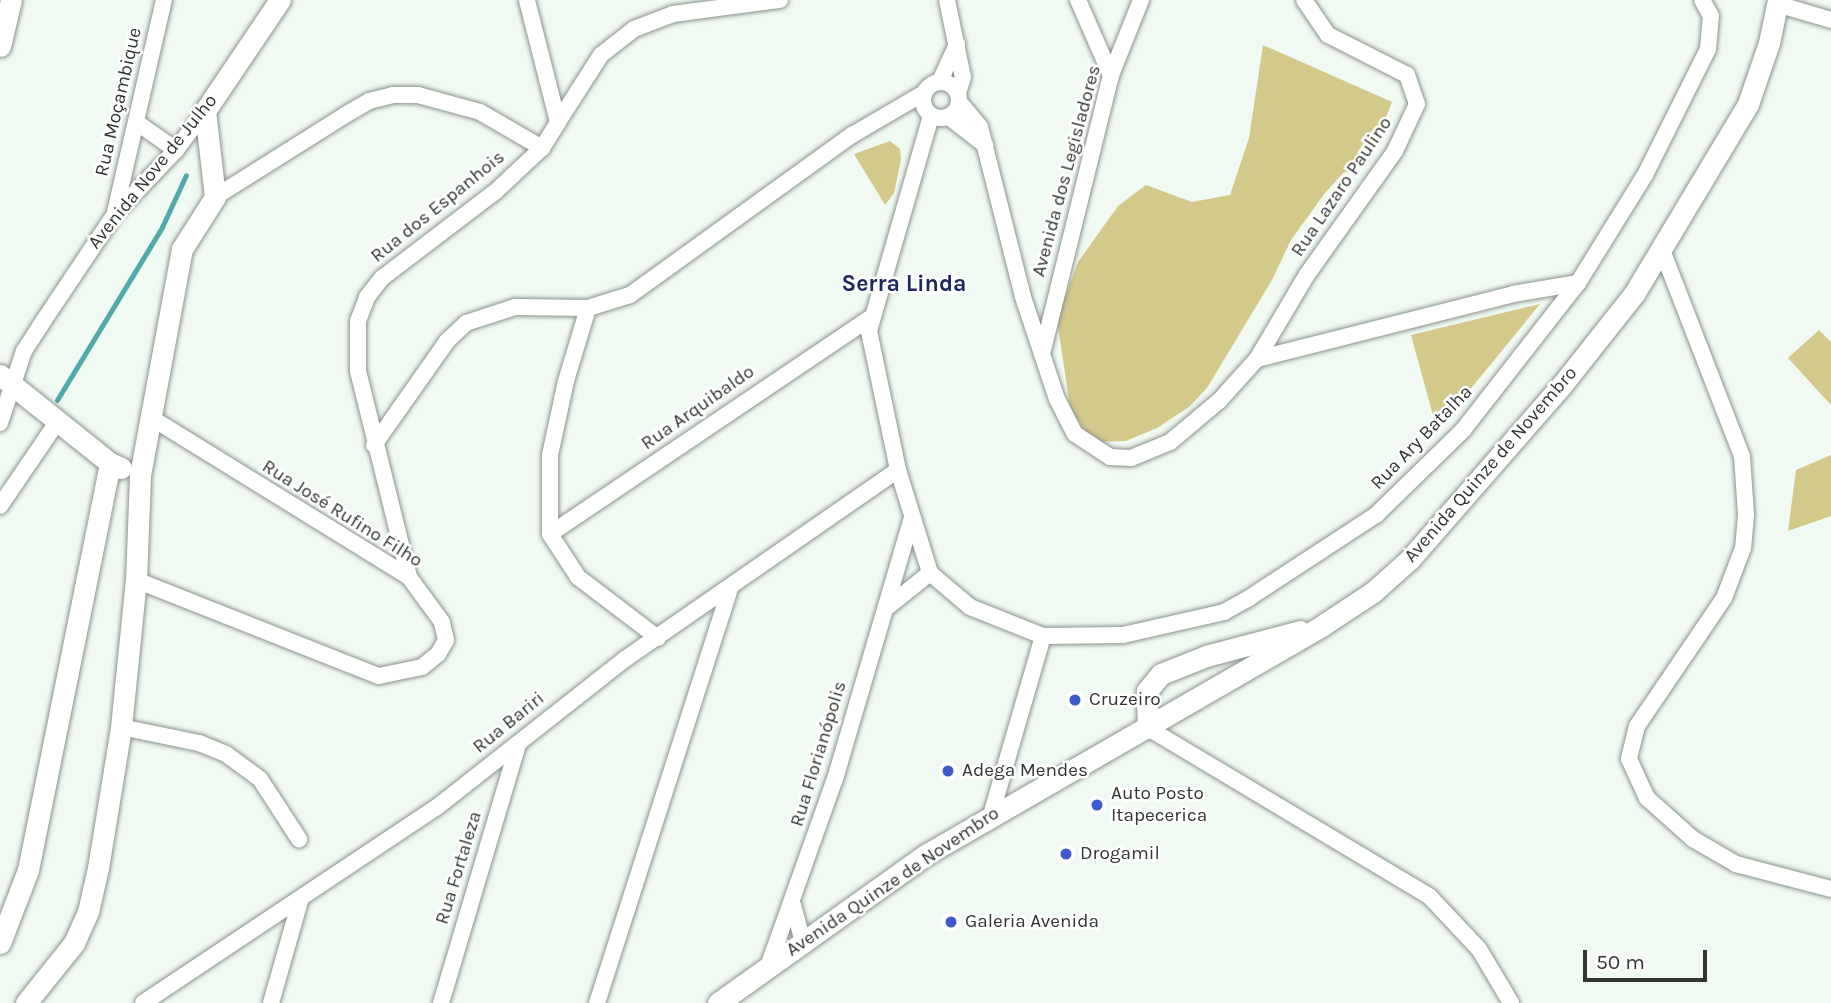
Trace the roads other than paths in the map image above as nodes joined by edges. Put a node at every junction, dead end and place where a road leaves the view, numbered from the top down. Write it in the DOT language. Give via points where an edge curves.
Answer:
graph roads {
  1 [pos="11,0"];
  2 [pos="164,0"];
  3 [pos="279,0"];
  4 [pos="527,0"];
  5 [pos="780,0"];
  6 [pos="947,0"];
  7 [pos="1078,0"];
  8 [pos="1141,0"];
  9 [pos="1304,0"];
  10 [pos="1704,1"];
  11 [pos="1778,2"];
  12 [pos="1831,20"];
  13 [pos="957,44"];
  14 [pos="0,47"];
  15 [pos="1111,75"];
  16 [pos="940,81"];
  17 [pos="924,93"];
  18 [pos="959,98"];
  19 [pos="205,111"];
  20 [pos="937,115"];
  21 [pos="136,122"];
  22 [pos="558,122"];
  23 [pos="870,123"];
  24 [pos="985,145"];
  25 [pos="542,148"];
  26 [pos="176,150"];
  27 [pos="215,197"];
  28 [pos="115,214"];
  29 [pos="1662,250"];
  30 [pos="1578,283"];
  31 [pos="588,308"];
  32 [pos="870,318"];
  33 [pos="1042,355"];
  34 [pos="1257,359"];
  35 [pos="6,380"];
  36 [pos="150,417"];
  37 [pos="57,422"];
  38 [pos="0,423"];
  39 [pos="374,445"];
  40 [pos="110,463"];
  41 [pos="898,470"];
  42 [pos="140,475"];
  43 [pos="0,506"];
  44 [pos="912,517"];
  45 [pos="550,534"];
  46 [pos="930,573"];
  47 [pos="409,577"];
  48 [pos="135,580"];
  49 [pos="729,591"];
  50 [pos="880,613"];
  51 [pos="1323,625"];
  52 [pos="1043,636"];
  53 [pos="658,638"];
  54 [pos="121,727"];
  55 [pos="1148,728"];
  56 [pos="518,744"];
  57 [pos="991,815"];
  58 [pos="299,839"];
  59 [pos="1831,889"];
  60 [pos="300,901"];
  61 [pos="793,905"];
  62 [pos="803,942"];
  63 [pos="0,943"];
  64 [pos="769,964"];
  65 [pos="26,1003"];
  66 [pos="143,1003"];
  67 [pos="271,1003"];
  68 [pos="440,1003"];
  69 [pos="597,1003"];
  70 [pos="718,1003"];
  71 [pos="1511,1003"];
  1 -- 14 [label="main road"];
  2 -- 21 [label="street, Rua Moçambique"];
  3 -- 19 [label="main road, Avenida Nove de Julho"];
  4 -- 22 [label="street"];
  5 -- 22 [label="street, Rua dos Espanhois" via="673,14 634,29 600,55"];
  6 -- 13 [label="street"];
  7 -- 15 [label="street"];
  8 -- 15 [label="street, Avenida dos Legisladores"];
  9 -- 34 [label="street, Rua Lazaro Paulino" via="1314,20 1335,40 1407,75 1417,104 1395,151 1306,276"];
  10 -- 30 [label="street, Rua Ary Batalha" via="1712,28 1699,71 1645,175"];
  11 -- 12 [label="street"];
  11 -- 29 [label="main road, Avenida Quinze de Novembro" via="1748,104"];
  13 -- 16 [label="street"];
  13 -- 18 [label="street" via="963,77"];
  15 -- 33 [label="street, Avenida dos Legisladores"];
  16 -- 17 [label="street"];
  16 -- 18 [label="street, Rua Lazaro Paulino"];
  17 -- 20 [label="street"];
  17 -- 23 [label="street"];
  18 -- 20 [label="street"];
  18 -- 24 [label="street, Rua Lazaro Paulino" via="980,127"];
  19 -- 26 [label="street, Avenida Nove de Julho"];
  19 -- 27 [label="main road"];
  20 -- 23 [label="street"];
  20 -- 24 [label="street"];
  20 -- 32 [label="street" via="913,167"];
  21 -- 26 [label="street"];
  21 -- 28 [label="street, Rua Moçambique"];
  22 -- 25 [label="street, Rua dos Espanhois"];
  23 -- 31 [label="street" via="630,295"];
  24 -- 33 [label="street, Rua Lazaro Paulino"];
  25 -- 27 [label="street" via="480,112 418,95 393,95 361,106"];
  25 -- 39 [label="street, Rua dos Espanhois" via="495,191 402,259 367,297 356,345"];
  26 -- 28 [label="street, Avenida Nove de Julho"];
  27 -- 36 [label="main road" via="182,249"];
  28 -- 35 [label="street, Avenida Nove de Julho"];
  29 -- 51 [label="main road, Avenida Quinze de Novembro" via="1605,332 1459,506 1373,592"];
  29 -- 59 [label="street" via="1742,456 1747,488 1744,537 1724,598 1637,726 1629,760 1647,798 1705,846 1736,864"];
  30 -- 34 [label="street" via="1513,294"];
  30 -- 52 [label="street, Rua Ary Batalha" via="1498,388 1411,485 1318,554 1224,612 1123,635"];
  31 -- 39 [label="street" via="515,307 466,323 439,352"];
  31 -- 45 [label="street" via="566,381 551,455"];
  32 -- 41 [label="street" via="872,360"];
  32 -- 45 [label="street, Rua Arquibaldo"];
  33 -- 34 [label="street, Rua Lazaro Paulino" via="1075,434 1110,457 1131,458 1188,429"];
  35 -- 37 [label="main road"];
  35 -- 38 [label="street, Avenida Nove de Julho"];
  36 -- 42 [label="main road"];
  36 -- 47 [label="street, Rua José Rufino Filho"];
  37 -- 40 [label="main road"];
  37 -- 43 [label="street"];
  39 -- 47 [label="street, Rua dos Espanhois"];
  40 -- 42 [label="main road"];
  40 -- 63 [label="main road" via="28,870"];
  41 -- 44 [label="street"];
  41 -- 49 [label="street, Rua Bariri"];
  42 -- 48 [label="main road"];
  44 -- 46 [label="street"];
  44 -- 50 [label="street, Rua Florianópolis"];
  45 -- 53 [label="street" via="578,577"];
  46 -- 50 [label="street"];
  46 -- 52 [label="street, Rua Ary Batalha" via="970,607"];
  47 -- 48 [label="street, Rua José Rufino Filho" via="442,622 446,640 422,667 379,676"];
  48 -- 54 [label="main road"];
  49 -- 53 [label="street, Rua Bariri"];
  49 -- 69 [label="street"];
  50 -- 61 [label="street, Rua Florianópolis" via="838,768"];
  51 -- 55 [label="main road, Avenida Quinze de Novembro"];
  51 -- 55 [label="main road" via="1206,656 1161,674 1147,691"];
  52 -- 57 [label="street"];
  53 -- 56 [label="street, Rua Bariri" via="588,686"];
  54 -- 58 [label="street" via="199,743 226,754 260,779"];
  54 -- 65 [label="main road" via="88,912 74,943"];
  55 -- 57 [label="main road, Avenida Quinze de Novembro"];
  55 -- 71 [label="street" via="1430,897 1479,949"];
  56 -- 60 [label="street, Rua Bariri" via="437,807"];
  56 -- 68 [label="street, Rua Fortaleza"];
  57 -- 62 [label="main road, Avenida Quinze de Novembro"];
  60 -- 66 [label="street, Rua Bariri"];
  60 -- 67 [label="street"];
  61 -- 62 [label="street"];
  61 -- 64 [label="street, Rua Florianópolis"];
  62 -- 64 [label="main road, Avenida Quinze de Novembro"];
  64 -- 70 [label="main road, Avenida Quinze de Novembro"];
}
